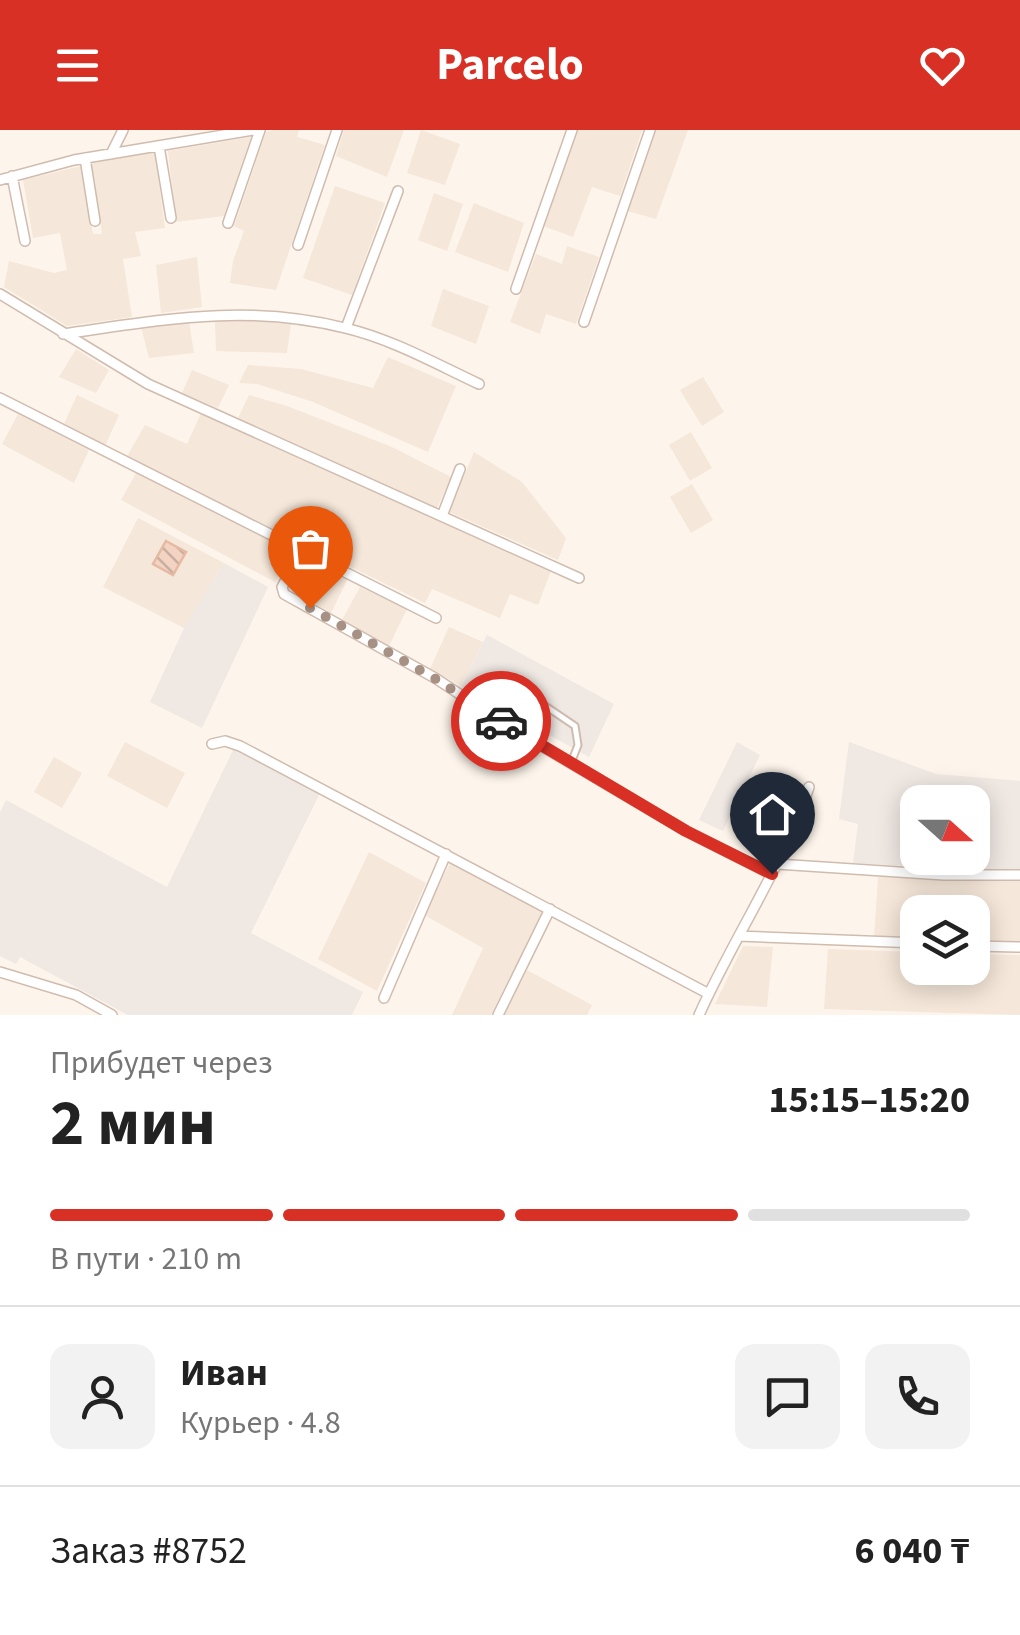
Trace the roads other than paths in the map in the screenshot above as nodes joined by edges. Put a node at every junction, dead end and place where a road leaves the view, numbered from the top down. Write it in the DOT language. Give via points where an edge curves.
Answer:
graph roads {
  1 [pos="124,130"];
  2 [pos="256,130"];
  3 [pos="337,130"];
  4 [pos="572,130"];
  5 [pos="650,130"];
  6 [pos="207,135"];
  7 [pos="159,146"];
  8 [pos="111,154"];
  9 [pos="85,158"];
  10 [pos="12,176"];
  11 [pos="0,180"];
  12 [pos="398,191"];
  13 [pos="171,218"];
  14 [pos="95,221"];
  15 [pos="228,223"];
  16 [pos="25,240"];
  17 [pos="298,245"];
  18 [pos="516,289"];
  19 [pos="0,294"];
  20 [pos="584,322"];
  21 [pos="346,328"];
  22 [pos="64,334"];
  23 [pos="479,384"];
  24 [pos="0,398"];
  25 [pos="460,469"];
  26 [pos="442,516"];
  27 [pos="301,552"];
  28 [pos="579,578"];
  29 [pos="436,618"];
  30 [pos="536,699"];
  31 [pos="212,744"];
  32 [pos="572,763"];
  33 [pos="808,786"];
  34 [pos="446,854"];
  35 [pos="778,864"];
  36 [pos="772,874"];
  37 [pos="1020,875"];
  38 [pos="550,909"];
  39 [pos="738,936"];
  40 [pos="900,942"];
  41 [pos="990,947"];
  42 [pos="1020,948"];
  43 [pos="0,972"];
  44 [pos="708,994"];
  45 [pos="384,998"];
  46 [pos="112,1015"];
  47 [pos="498,1015"];
  48 [pos="699,1015"];
  1 -- 8 [label="street"];
  2 -- 6 [label="street"];
  2 -- 15 [label="street"];
  3 -- 17 [label="street"];
  4 -- 18 [label="street"];
  5 -- 20 [label="street"];
  6 -- 7 [label="street"];
  7 -- 8 [label="street"];
  7 -- 13 [label="street"];
  8 -- 9 [label="street"];
  9 -- 10 [label="street"];
  9 -- 14 [label="street"];
  10 -- 11 [label="street"];
  10 -- 16 [label="street"];
  12 -- 21 [label="street"];
  19 -- 22 [label="street"];
  21 -- 22 [label="street" via="246,313"];
  21 -- 23 [label="street"];
  22 -- 26 [label="street" via="148,384"];
  24 -- 27 [label="street"];
  25 -- 26 [label="street"];
  26 -- 28 [label="street"];
  27 -- 29 [label="street"];
  27 -- 32 [label="street" via="284,594"];
  30 -- 32 [label="lane" via="575,726"];
  31 -- 34 [label="street" via="240,746"];
  32 -- 36 [label="street"];
  33 -- 35 [label="street"];
  34 -- 38 [label="street"];
  34 -- 45 [label="street"];
  35 -- 36 [label="street"];
  35 -- 37 [label="street"];
  36 -- 39 [label="street"];
  38 -- 44 [label="street"];
  38 -- 47 [label="street"];
  39 -- 40 [label="street"];
  39 -- 44 [label="street"];
  41 -- 42 [label="street"];
  43 -- 46 [label="street" via="76,995"];
  44 -- 48 [label="street"];
}
